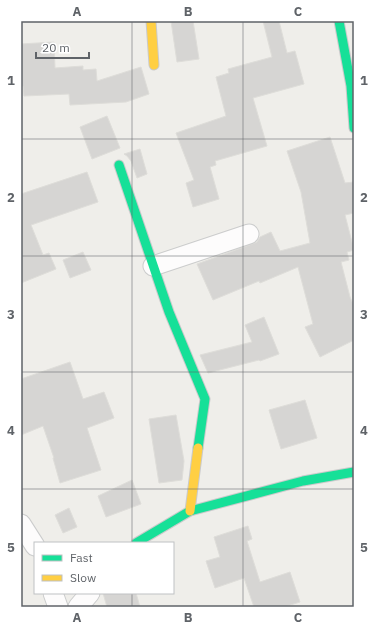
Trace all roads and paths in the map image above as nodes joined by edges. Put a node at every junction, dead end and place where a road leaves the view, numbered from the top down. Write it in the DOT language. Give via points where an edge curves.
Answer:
graph roads {
  1 [pos="152,21"];
  2 [pos="339,21"];
  3 [pos="154,65"];
  4 [pos="354,128"];
  5 [pos="119,164"];
  6 [pos="249,234"];
  7 [pos="153,266"];
  8 [pos="353,470"];
  9 [pos="190,511"];
  10 [pos="21,524"];
  11 [pos="138,542"];
  12 [pos="34,544"];
  13 [pos="53,594"];
  14 [pos="89,594"];
  15 [pos="58,607"];
  16 [pos="78,607"];
  1 -- 3 [label="street"];
  2 -- 4 [label="street" via="351,86"];
  5 -- 7 [label="street"];
  6 -- 7 [label="street"];
  7 -- 9 [label="street" via="205,399"];
  8 -- 9 [label="street"];
  9 -- 11 [label="street"];
  10 -- 12 [label="street"];
  13 -- 15 [label="street"];
  14 -- 16 [label="street"];
}
